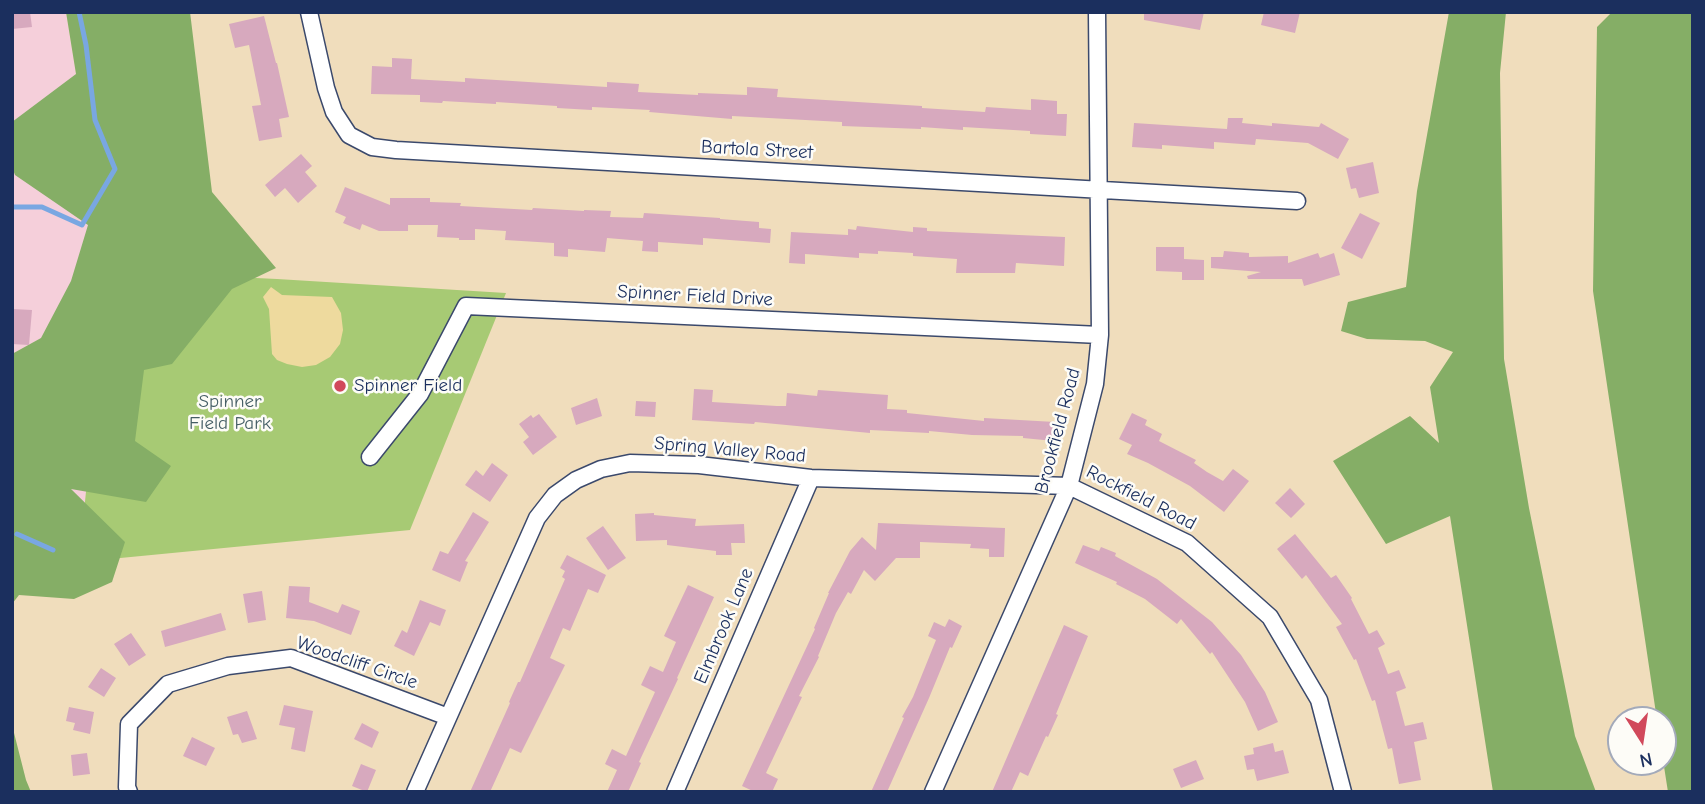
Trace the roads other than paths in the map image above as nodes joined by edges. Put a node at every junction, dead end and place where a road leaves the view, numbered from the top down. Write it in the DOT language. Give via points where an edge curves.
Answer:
graph roads {
  1 [pos="309,12"];
  2 [pos="1097,12"];
  3 [pos="1099,190"];
  4 [pos="1297,201"];
  5 [pos="1100,335"];
  6 [pos="370,457"];
  7 [pos="811,478"];
  8 [pos="1069,486"];
  9 [pos="447,717"];
  10 [pos="129,792"];
  11 [pos="415,792"];
  12 [pos="675,792"];
  13 [pos="933,792"];
  14 [pos="1343,792"];
  1 -- 3 [label="street, Bartola Street" via="334,113 349,135 372,147"];
  2 -- 3 [label="street, Brookfield Road"];
  3 -- 4 [label="street, Bartola Street"];
  3 -- 5 [label="street, Brookfield Road"];
  5 -- 6 [label="street, Spinner Field Drive" via="466,306 420,394"];
  5 -- 8 [label="street, Brookfield Road" via="1095,384"];
  7 -- 8 [label="street, Spring Valley Road"];
  7 -- 9 [label="street, Spring Valley Road" via="699,465 630,463 576,480 555,495 537,518"];
  7 -- 12 [label="street, Elmbrook Lane"];
  8 -- 13 [label="street, Brookfield Road"];
  8 -- 14 [label="street, Rockfield Road" via="1187,543 1270,617 1319,700"];
  9 -- 10 [label="street, Woodcliff Circle" via="290,658 228,666 168,684 129,724"];
  9 -- 11 [label="street, Spring Valley Road"];
}
